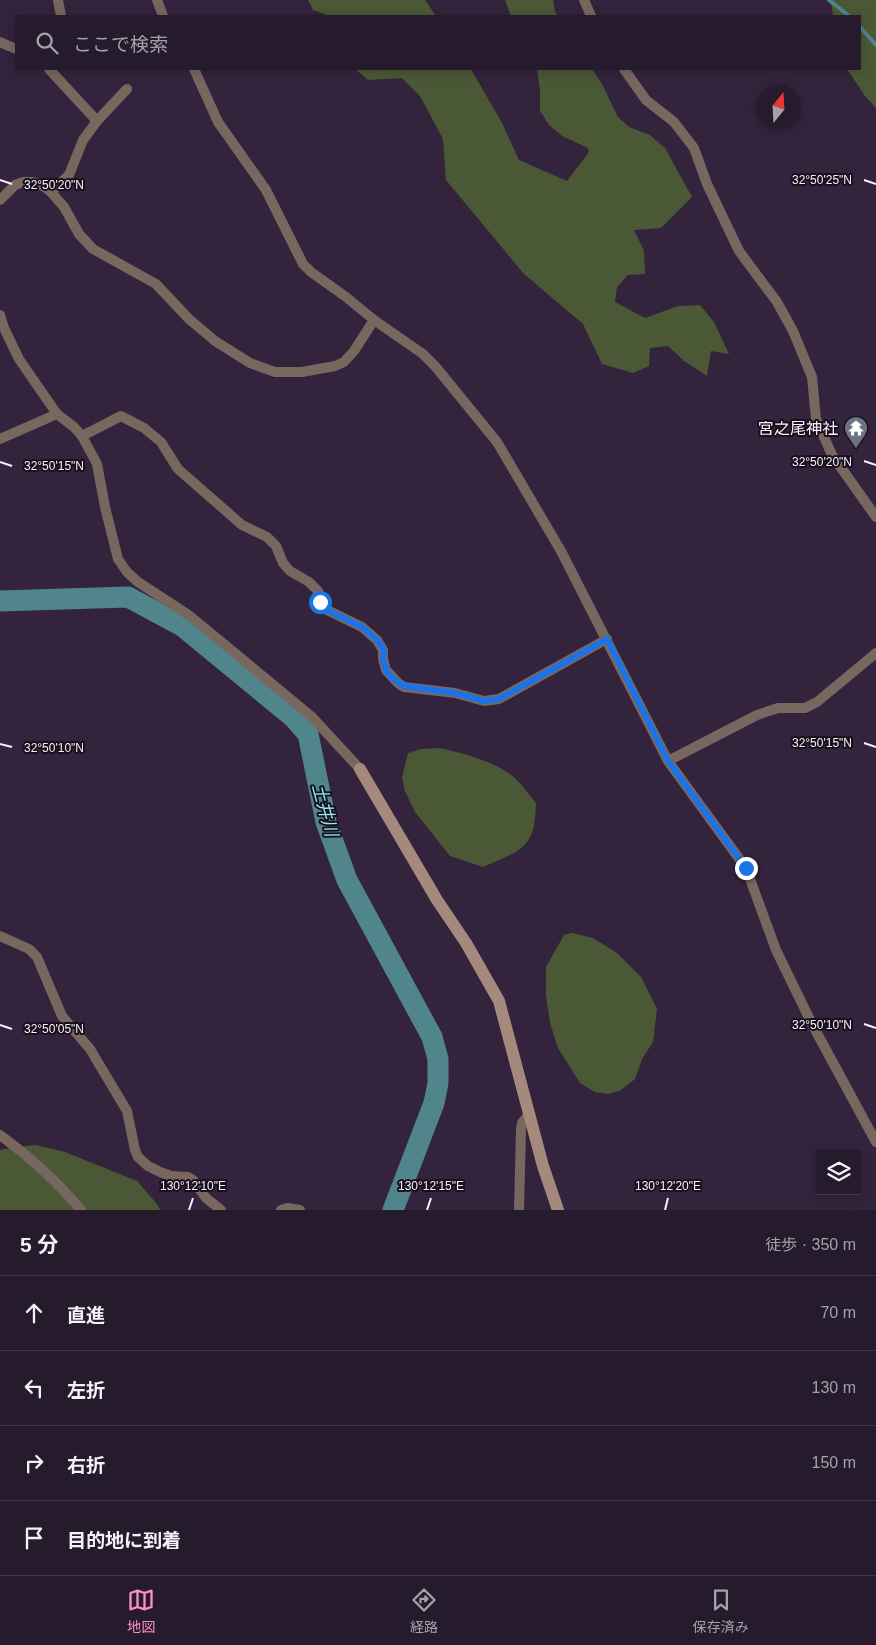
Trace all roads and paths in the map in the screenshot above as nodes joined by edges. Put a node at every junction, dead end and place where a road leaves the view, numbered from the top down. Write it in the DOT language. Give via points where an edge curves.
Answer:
graph roads {
  1 [pos="58,0"];
  2 [pos="157,0"];
  3 [pos="584,0"];
  4 [pos="61,15"];
  5 [pos="164,15"];
  6 [pos="591,15"];
  7 [pos="0,42"];
  8 [pos="15,49"];
  9 [pos="49,70"];
  10 [pos="194,70"];
  11 [pos="625,70"];
  12 [pos="127,89"];
  13 [pos="97,121"];
  14 [pos="51,192"];
  15 [pos="0,200"];
  16 [pos="0,315"];
  17 [pos="374,320"];
  18 [pos="57,414"];
  19 [pos="82,436"];
  20 [pos="0,439"];
  21 [pos="876,518"];
  22 [pos="607,639"];
  23 [pos="876,652"];
  24 [pos="668,761"];
  25 [pos="360,768"];
  26 [pos="0,936"];
  27 [pos="529,1114"];
  28 [pos="0,1135"];
  29 [pos="876,1142"];
  30 [pos="80,1210"];
  31 [pos="221,1210"];
  32 [pos="281,1210"];
  33 [pos="300,1210"];
  34 [pos="519,1210"];
  35 [pos="558,1210"];
  1 -- 4 [label="street"];
  2 -- 5 [label="street"];
  3 -- 6 [label="street"];
  7 -- 8 [label="street"];
  9 -- 13 [label="street"];
  10 -- 17 [label="street" via="218,122 266,190 304,264"];
  11 -- 21 [label="street" via="646,100 674,122 694,148 739,251 777,302 793,331 812,377 816,419 832,455"];
  12 -- 13 [label="street"];
  13 -- 14 [label="street" via="83,140 69,175"];
  14 -- 15 [label="street" via="33,182 23,182 14,185"];
  14 -- 17 [label="street" via="93,250 156,284 188,319 215,341 259,366 275,372 302,372 335,366 354,352"];
  16 -- 18 [label="street" via="19,359"];
  17 -- 22 [label="street" via="423,354 497,442 561,551"];
  18 -- 19 [label="street"];
  18 -- 20 [label="street"];
  19 -- 22 [label="street" via="121,416 144,428 161,442 178,469 242,525 276,546 290,571 310,582 318,591 325,609 362,627 377,640 384,650 386,670 404,686 491,701"];
  19 -- 25 [label="street" via="97,464 118,558 127,572 190,616 311,716"];
  22 -- 24 [label="street"];
  23 -- 24 [label="street" via="818,702 805,708 778,708 757,715"];
  24 -- 29 [label="street" via="746,868 776,950"];
  25 -- 27 [label="street" via="499,1001"];
  26 -- 31 [label="street" via="29,949 37,957 62,1016 90,1049 127,1111 138,1157 160,1172 188,1177"];
  27 -- 34 [label="street" via="521,1129"];
  27 -- 35 [label="street"];
  28 -- 30 [label="street" via="33,1159"];
  32 -- 33 [label="street"];
}
